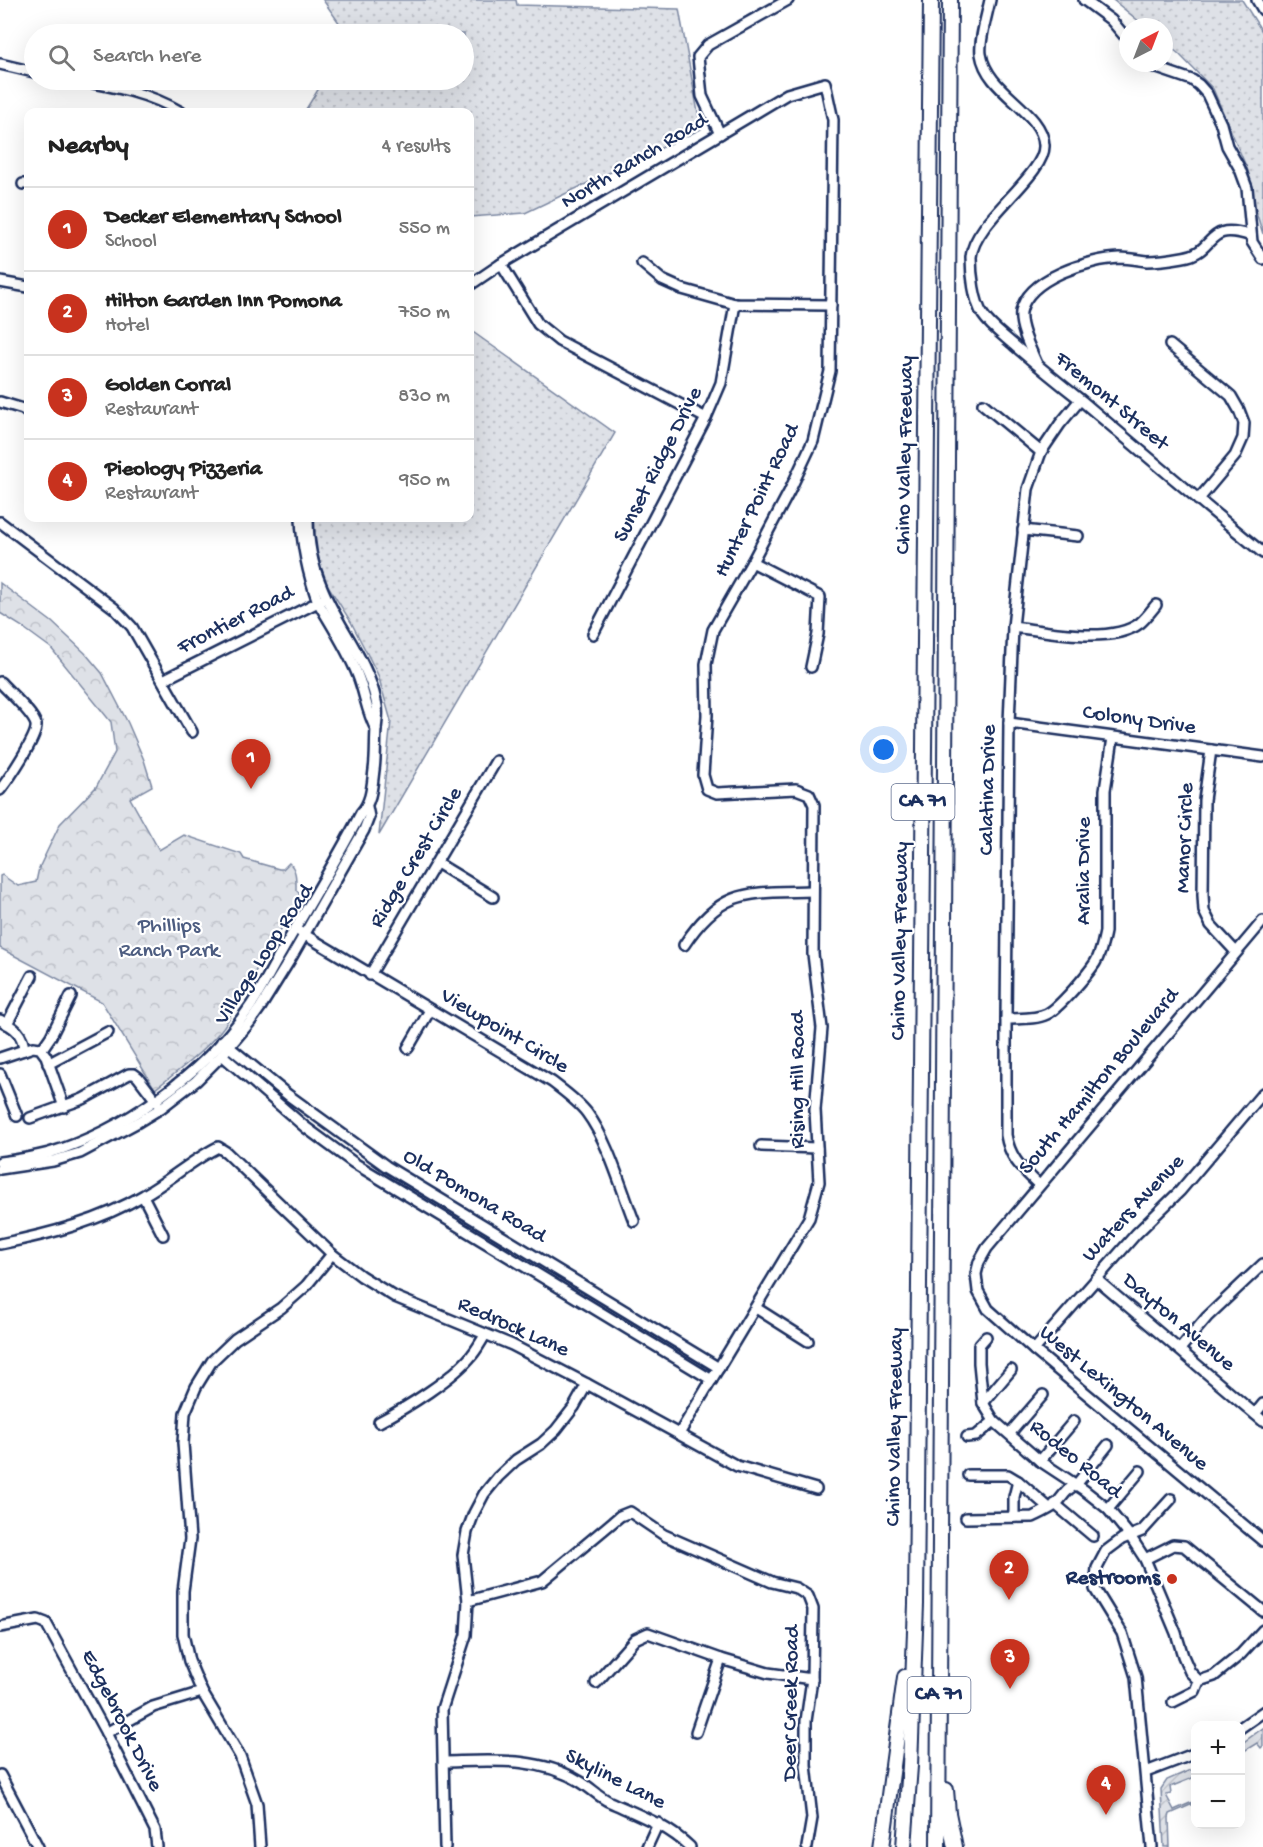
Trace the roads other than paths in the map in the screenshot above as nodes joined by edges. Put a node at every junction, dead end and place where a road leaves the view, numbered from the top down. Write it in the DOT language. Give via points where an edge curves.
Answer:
graph roads {
  1 [pos="788,0"];
  2 [pos="931,0"];
  3 [pos="950,0"];
  4 [pos="990,0"];
  5 [pos="1084,0"];
  6 [pos="1257,0"];
  7 [pos="1263,10"];
  8 [pos="1119,29"];
  9 [pos="0,64"];
  10 [pos="24,70"];
  11 [pos="1169,72"];
  12 [pos="825,83"];
  13 [pos="126,90"];
  14 [pos="174,108"];
  15 [pos="720,134"];
  16 [pos="1251,236"];
  17 [pos="1263,259"];
  18 [pos="642,263"];
  19 [pos="501,264"];
  20 [pos="0,282"];
  21 [pos="474,282"];
  22 [pos="24,286"];
  23 [pos="735,304"];
  24 [pos="831,305"];
  25 [pos="1170,345"];
  26 [pos="1039,368"];
  27 [pos="1080,400"];
  28 [pos="0,402"];
  29 [pos="983,404"];
  30 [pos="24,410"];
  31 [pos="706,418"];
  32 [pos="1041,452"];
  33 [pos="1198,500"];
  34 [pos="0,522"];
  35 [pos="301,522"];
  36 [pos="308,522"];
  37 [pos="1023,530"];
  38 [pos="1078,536"];
  39 [pos="1263,553"];
  40 [pos="752,562"];
  41 [pos="322,600"];
  42 [pos="1156,605"];
  43 [pos="1013,627"];
  44 [pos="593,634"];
  45 [pos="811,667"];
  46 [pos="163,680"];
  47 [pos="0,682"];
  48 [pos="1009,723"];
  49 [pos="192,732"];
  50 [pos="1113,738"];
  51 [pos="1211,750"];
  52 [pos="1263,757"];
  53 [pos="496,761"];
  54 [pos="707,789"];
  55 [pos="0,790"];
  56 [pos="437,863"];
  57 [pos="812,891"];
  58 [pos="493,897"];
  59 [pos="1263,921"];
  60 [pos="300,932"];
  61 [pos="684,945"];
  62 [pos="1236,952"];
  63 [pos="370,975"];
  64 [pos="32,976"];
  65 [pos="71,996"];
  66 [pos="430,1010"];
  67 [pos="1006,1019"];
  68 [pos="4,1022"];
  69 [pos="108,1032"];
  70 [pos="226,1043"];
  71 [pos="408,1048"];
  72 [pos="42,1049"];
  73 [pos="24,1050"];
  74 [pos="222,1055"];
  75 [pos="0,1058"];
  76 [pos="48,1064"];
  77 [pos="0,1074"];
  78 [pos="1263,1093"];
  79 [pos="154,1099"];
  80 [pos="64,1107"];
  81 [pos="160,1108"];
  82 [pos="17,1116"];
  83 [pos="30,1118"];
  84 [pos="761,1146"];
  85 [pos="817,1148"];
  86 [pos="0,1162"];
  87 [pos="0,1169"];
  88 [pos="1039,1185"];
  89 [pos="143,1196"];
  90 [pos="634,1221"];
  91 [pos="164,1236"];
  92 [pos="0,1244"];
  93 [pos="332,1254"];
  94 [pos="1263,1264"];
  95 [pos="976,1274"];
  96 [pos="1096,1279"];
  97 [pos="756,1308"];
  98 [pos="485,1335"];
  99 [pos="986,1337"];
  100 [pos="808,1341"];
  101 [pos="1180,1349"];
  102 [pos="1034,1350"];
  103 [pos="719,1368"];
  104 [pos="1011,1370"];
  105 [pos="712,1380"];
  106 [pos="588,1384"];
  107 [pos="1043,1395"];
  108 [pos="983,1403"];
  109 [pos="1263,1404"];
  110 [pos="1255,1414"];
  111 [pos="994,1420"];
  112 [pos="1074,1421"];
  113 [pos="1263,1421"];
  114 [pos="380,1422"];
  115 [pos="679,1434"];
  116 [pos="1010,1434"];
  117 [pos="967,1437"];
  118 [pos="1108,1445"];
  119 [pos="1040,1461"];
  120 [pos="1140,1471"];
  121 [pos="968,1475"];
  122 [pos="1018,1481"];
  123 [pos="1076,1485"];
  124 [pos="816,1489"];
  125 [pos="1171,1499"];
  126 [pos="1052,1506"];
  127 [pos="1108,1509"];
  128 [pos="1014,1517"];
  129 [pos="966,1518"];
  130 [pos="1093,1536"];
  131 [pos="1130,1536"];
  132 [pos="1263,1540"];
  133 [pos="940,1542"];
  134 [pos="1145,1559"];
  135 [pos="468,1601"];
  136 [pos="916,1604"];
  137 [pos="1263,1611"];
  138 [pos="0,1627"];
  139 [pos="1263,1630"];
  140 [pos="721,1659"];
  141 [pos="812,1679"];
  142 [pos="1199,1681"];
  143 [pos="596,1683"];
  144 [pos="202,1692"];
  145 [pos="1173,1702"];
  146 [pos="1263,1712"];
  147 [pos="1245,1725"];
  148 [pos="696,1732"];
  149 [pos="106,1733"];
  150 [pos="1191,1756"];
  151 [pos="444,1762"];
  152 [pos="1146,1772"];
  153 [pos="0,1775"];
  154 [pos="658,1823"];
  155 [pos="38,1847"];
  156 [pos="157,1847"];
  157 [pos="260,1847"];
  158 [pos="445,1847"];
  159 [pos="647,1847"];
  160 [pos="690,1847"];
  161 [pos="807,1847"];
  162 [pos="882,1847"];
  163 [pos="904,1847"];
  164 [pos="938,1847"];
  165 [pos="955,1847"];
  166 [pos="1152,1847"];
  1 -- 15 [label="street" via="708,45 698,57 702,96"];
  2 -- 136 [label="highway, Chino Valley Freeway / CA 71"];
  3 -- 133 [label="highway, Chino Valley Freeway / CA 71"];
  4 -- 26 [label="street, Fremont Street" via="981,51 984,65 989,76 1031,118 1044,144 1037,166 975,243 975,290 981,312 991,326"];
  5 -- 8 [label="street"];
  6 -- 7 [label="street"];
  9 -- 10 [label="street"];
  11 -- 16 [label="street" via="1192,80 1207,94 1247,188"];
  12 -- 15 [label="street, North Ranch Road" via="787,94"];
  12 -- 24 [label="street, Hunter Point Road" via="833,120"];
  13 -- 14 [label="street"];
  15 -- 19 [label="street, North Ranch Road"];
  16 -- 17 [label="street"];
  16 -- 26 [label="street" via="1219,232 1201,250 1187,257 1095,260 1048,280 1025,300 1021,313 1026,339"];
  18 -- 23 [label="street" via="662,280 682,289"];
  19 -- 21 [label="street, North Ranch Road"];
  19 -- 31 [label="street" via="538,324 559,341"];
  20 -- 22 [label="street"];
  23 -- 24 [label="street"];
  23 -- 31 [label="street, Sunset Ridge Drive" via="721,383"];
  24 -- 40 [label="street, Hunter Point Road" via="830,371 813,441"];
  25 -- 33 [label="street" via="1231,396 1244,423 1244,438 1236,456"];
  26 -- 27 [label="street, Fremont Street"];
  27 -- 32 [label="street, Calatina Drive"];
  27 -- 33 [label="street, Fremont Street"];
  28 -- 30 [label="street"];
  29 -- 32 [label="street"];
  31 -- 44 [label="street, Sunset Ridge Drive"];
  32 -- 37 [label="street, Calatina Drive" via="1028,489"];
  33 -- 39 [label="street, Fremont Street"];
  34 -- 46 [label="street" via="114,608 132,627"];
  35 -- 41 [label="street, Village Loop Road" via="308,571"];
  36 -- 41 [label="street, Village Loop Road"];
  37 -- 38 [label="street"];
  37 -- 43 [label="street, Calatina Drive"];
  40 -- 45 [label="street" via="820,597"];
  40 -- 54 [label="street, Hunter Point Road" via="713,630 706,664 703,775"];
  41 -- 46 [label="street, Frontier Road"];
  41 -- 60 [label="street, Village Loop Road" via="357,674 376,729 375,761 367,807"];
  42 -- 43 [label="street" via="1140,623 1108,635"];
  43 -- 48 [label="street, Calatina Drive"];
  46 -- 49 [label="street"];
  47 -- 55 [label="street" via="36,725 35,736"];
  48 -- 50 [label="street, Colony Drive"];
  48 -- 67 [label="street, Calatina Drive"];
  50 -- 51 [label="street, Colony Drive"];
  50 -- 67 [label="street, Aralia Drive" via="1105,790 1106,932 1102,948 1056,1008 1034,1018"];
  51 -- 52 [label="street, Colony Drive"];
  51 -- 62 [label="street, Manor Circle" via="1204,800 1204,911"];
  53 -- 56 [label="street, Ridge Crest Circle"];
  54 -- 57 [label="street, Rising Hill Road" via="717,793 796,789 809,794 814,805"];
  56 -- 58 [label="street"];
  56 -- 63 [label="street, Ridge Crest Circle"];
  57 -- 61 [label="street" via="745,894 729,900 702,920"];
  57 -- 85 [label="street, Rising Hill Road" via="813,954 822,1028 815,1110"];
  59 -- 62 [label="street, South Hamilton Boulevard"];
  60 -- 63 [label="street, Viewpoint Circle"];
  60 -- 70 [label="street, Village Loop Road"];
  62 -- 88 [label="street, South Hamilton Boulevard"];
  63 -- 66 [label="street, Viewpoint Circle"];
  64 -- 68 [label="street"];
  65 -- 72 [label="street"];
  66 -- 71 [label="street"];
  66 -- 90 [label="street, Viewpoint Circle" via="571,1096 588,1114 604,1144"];
  67 -- 88 [label="street, Calatina Drive" via="1008,1149"];
  68 -- 73 [label="street" via="20,1033"];
  69 -- 76 [label="street"];
  70 -- 74 [label="street, Village Loop Road"];
  70 -- 79 [label="street, Village Loop Road"];
  70 -- 103 [label="street, Old Pomona Road" via="305,1108 386,1166"];
  72 -- 73 [label="street"];
  72 -- 76 [label="street"];
  73 -- 75 [label="street"];
  74 -- 81 [label="street, Village Loop Road"];
  74 -- 105 [label="street, Old Pomona Road" via="305,1127 354,1163"];
  76 -- 80 [label="street"];
  77 -- 82 [label="street"];
  78 -- 96 [label="street, Waters Avenue" via="1180,1191"];
  79 -- 80 [label="street" via="138,1077 129,1074"];
  79 -- 81 [label="street"];
  79 -- 86 [label="street, Village Loop Road" via="109,1128 78,1142 49,1153"];
  80 -- 83 [label="street"];
  81 -- 87 [label="street, Village Loop Road" via="80,1153"];
  84 -- 85 [label="street"];
  85 -- 97 [label="street, Rising Hill Road" via="819,1182 809,1218"];
  88 -- 95 [label="street, South Hamilton Boulevard" via="987,1248"];
  89 -- 91 [label="street"];
  89 -- 92 [label="street" via="46,1235"];
  89 -- 93 [label="street, Redrock Lane" via="218,1147"];
  93 -- 98 [label="street, Redrock Lane" via="395,1297"];
  93 -- 144 [label="street" via="306,1286 212,1361 185,1413 183,1443 190,1539 183,1591 183,1634"];
  94 -- 101 [label="street" via="1207,1317"];
  95 -- 102 [label="street, West Lexington Avenue" via="978,1291 988,1309"];
  96 -- 101 [label="street, Dayton Avenue"];
  96 -- 102 [label="street, Waters Avenue"];
  97 -- 100 [label="street"];
  97 -- 103 [label="street, Rising Hill Road"];
  98 -- 106 [label="street, Redrock Lane"];
  98 -- 114 [label="street" via="471,1357 450,1375"];
  99 -- 108 [label="street, Rodeo Road" via="979,1345"];
  101 -- 110 [label="street, Dayton Avenue"];
  102 -- 132 [label="street, West Lexington Avenue"];
  103 -- 105 [label="street, Rising Hill Road"];
  104 -- 108 [label="street"];
  105 -- 115 [label="street, Rising Hill Road"];
  106 -- 115 [label="street, Redrock Lane"];
  106 -- 135 [label="street" via="556,1430 516,1460 484,1494 467,1532 463,1555"];
  107 -- 116 [label="street"];
  108 -- 111 [label="street, Rodeo Road"];
  109 -- 110 [label="street"];
  110 -- 113 [label="street, Dayton Avenue"];
  111 -- 116 [label="street, Rodeo Road"];
  111 -- 117 [label="street" via="976,1436"];
  112 -- 119 [label="street"];
  115 -- 124 [label="street, Redrock Lane" via="737,1466"];
  116 -- 119 [label="street, Rodeo Road"];
  118 -- 123 [label="street"];
  119 -- 123 [label="street, Rodeo Road"];
  120 -- 127 [label="street"];
  121 -- 122 [label="street" via="1008,1475"];
  122 -- 126 [label="street"];
  122 -- 128 [label="street"];
  123 -- 126 [label="street" via="1068,1488"];
  123 -- 127 [label="street, Rodeo Road"];
  125 -- 131 [label="street" via="1142,1531"];
  126 -- 128 [label="street" via="1033,1516"];
  126 -- 130 [label="street"];
  127 -- 131 [label="street, Rodeo Road"];
  128 -- 129 [label="street"];
  131 -- 134 [label="street, Rodeo Road"];
  131 -- 152 [label="street" via="1106,1551 1097,1568 1095,1589 1122,1633 1136,1677"];
  133 -- 164 [label="highway, Chino Valley Freeway / CA 71"];
  133 -- 165 [label="highway" via="946,1789"];
  134 -- 137 [label="street" via="1173,1545 1184,1546"];
  134 -- 142 [label="street, Rodeo Road" via="1190,1672"];
  135 -- 141 [label="street, Deer Creek Road" via="542,1581 620,1516 630,1512 664,1535 808,1596 813,1609"];
  135 -- 151 [label="street" via="466,1635 442,1709"];
  136 -- 162 [label="highway"];
  136 -- 163 [label="highway, Chino Valley Freeway / CA 71"];
  138 -- 149 [label="street, Edgebrook Drive" via="38,1620 46,1623"];
  139 -- 142 [label="street" via="1214,1676"];
  140 -- 141 [label="street" via="768,1673"];
  140 -- 143 [label="street" via="648,1633 635,1639"];
  140 -- 148 [label="street"];
  141 -- 161 [label="street, Deer Creek Road" via="806,1721 812,1818"];
  142 -- 145 [label="street" via="1195,1691"];
  144 -- 149 [label="street" via="153,1707"];
  144 -- 157 [label="street" via="240,1756 258,1804"];
  146 -- 147 [label="street"];
  149 -- 156 [label="street, Edgebrook Drive" via="155,1830"];
  150 -- 152 [label="street"];
  151 -- 154 [label="street, Skyline Lane" via="509,1760 550,1767 606,1800"];
  151 -- 158 [label="street"];
  152 -- 166 [label="street"];
  153 -- 155 [label="street"];
  154 -- 159 [label="street"];
  154 -- 160 [label="street, Skyline Lane"];
}
